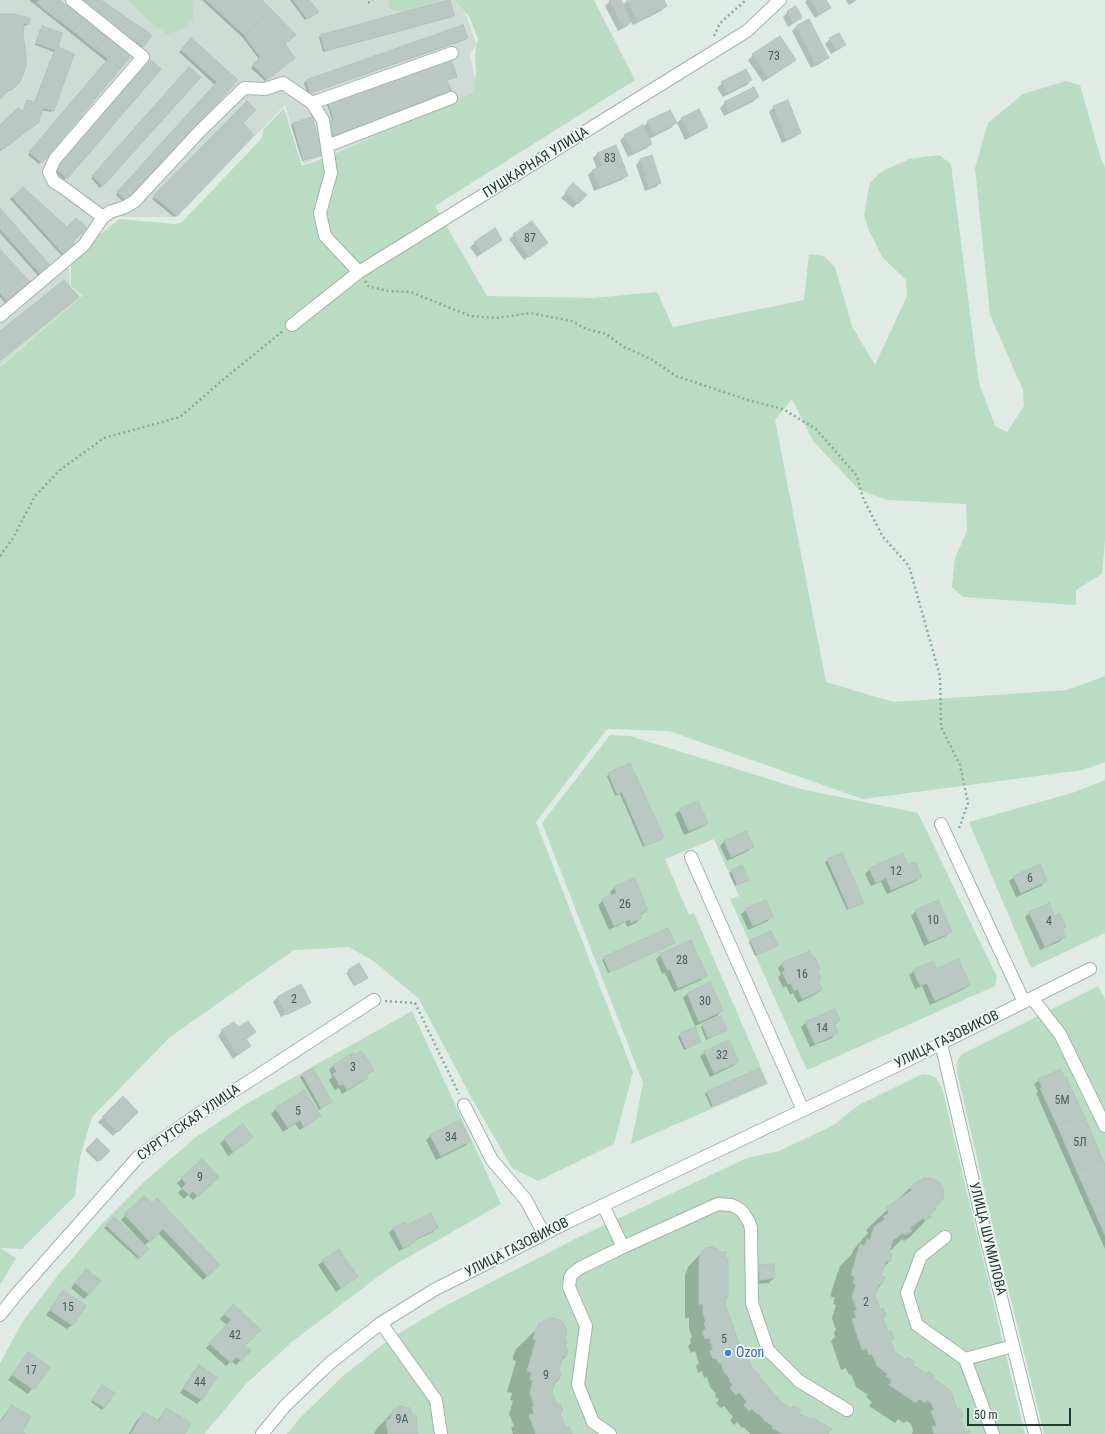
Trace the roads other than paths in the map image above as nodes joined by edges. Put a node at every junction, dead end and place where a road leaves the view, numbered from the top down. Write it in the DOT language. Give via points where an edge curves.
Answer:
graph roads {
  1 [pos="72,0"];
  2 [pos="780,0"];
  3 [pos="452,53"];
  4 [pos="451,98"];
  5 [pos="312,103"];
  6 [pos="327,146"];
  7 [pos="103,217"];
  8 [pos="359,272"];
  9 [pos="0,316"];
  10 [pos="292,325"];
  11 [pos="941,824"];
  12 [pos="691,857"];
  13 [pos="1090,969"];
  14 [pos="374,1000"];
  15 [pos="1028,1000"];
  16 [pos="941,1043"];
  17 [pos="464,1106"];
  18 [pos="803,1110"];
  19 [pos="1105,1126"];
  20 [pos="603,1205"];
  21 [pos="544,1234"];
  22 [pos="945,1237"];
  23 [pos="623,1247"];
  24 [pos="0,1315"];
  25 [pos="380,1323"];
  26 [pos="1014,1346"];
  27 [pos="965,1359"];
  28 [pos="848,1410"];
  29 [pos="262,1434"];
  30 [pos="441,1434"];
  31 [pos="610,1434"];
  32 [pos="993,1434"];
  33 [pos="1035,1434"];
  1 -- 7 [label="street" via="143,57 55,159 49,172 54,182"];
  2 -- 8 [label="street, ПУШКАРНАЯ УЛИЦА" via="747,31"];
  3 -- 5 [label="street"];
  4 -- 6 [label="street"];
  5 -- 6 [label="street" via="322,120"];
  5 -- 7 [label="street" via="283,84 265,89 244,88 135,201"];
  6 -- 8 [label="street" via="331,173 320,213 325,236"];
  7 -- 9 [label="street" via="84,245"];
  8 -- 10 [label="street, ПУШКАРНАЯ УЛИЦА"];
  11 -- 15 [label="street"];
  12 -- 18 [label="street"];
  13 -- 15 [label="street, УЛИЦА ГАЗОВИКОВ"];
  14 -- 24 [label="street, СУРГУТСКАЯ УЛИЦА" via="197,1115 138,1157"];
  15 -- 16 [label="street, УЛИЦА ГАЗОВИКОВ"];
  15 -- 19 [label="street" via="1060,1034"];
  16 -- 18 [label="street, УЛИЦА ГАЗОВИКОВ"];
  16 -- 26 [label="street, УЛИЦА ШУМИЛОВА"];
  17 -- 21 [label="street" via="492,1160 526,1200"];
  18 -- 20 [label="street, УЛИЦА ГАЗОВИКОВ"];
  20 -- 21 [label="street, УЛИЦА ГАЗОВИКОВ"];
  20 -- 23 [label="street"];
  21 -- 25 [label="street, УЛИЦА ГАЗОВИКОВ" via="434,1290"];
  22 -- 27 [label="street" via="920,1256 908,1293 917,1325"];
  23 -- 28 [label="street" via="712,1206 725,1204 742,1211 751,1228 752,1303 768,1350 799,1381"];
  23 -- 31 [label="street" via="576,1270 569,1283 586,1326 578,1385 593,1422"];
  25 -- 29 [label="street, УЛИЦА ГАЗОВИКОВ" via="330,1362 285,1406"];
  25 -- 30 [label="street" via="436,1400"];
  26 -- 27 [label="street"];
  26 -- 33 [label="street, УЛИЦА ШУМИЛОВА"];
  27 -- 32 [label="street"];
}
